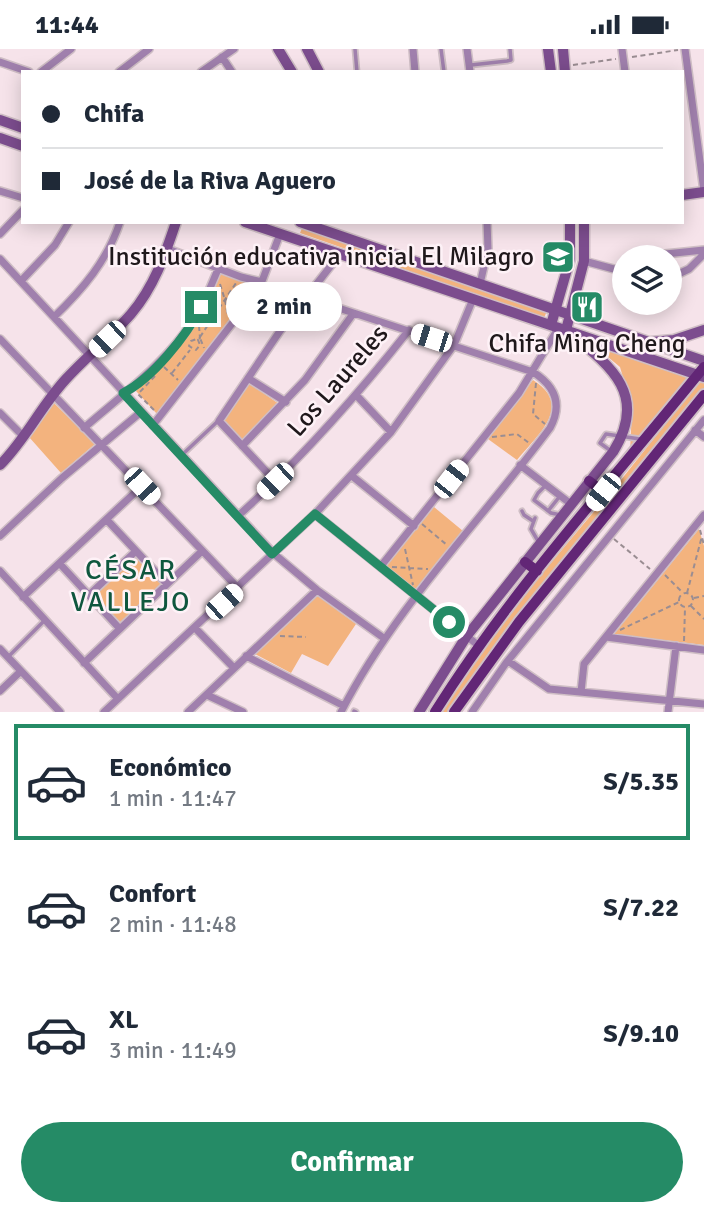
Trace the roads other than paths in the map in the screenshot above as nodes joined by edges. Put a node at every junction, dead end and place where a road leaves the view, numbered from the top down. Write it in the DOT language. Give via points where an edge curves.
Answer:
graph roads {
  1 [pos="71,49"];
  2 [pos="149,49"];
  3 [pos="233,49"];
  4 [pos="278,49"];
  5 [pos="307,49"];
  6 [pos="355,49"];
  7 [pos="412,49"];
  8 [pos="441,49"];
  9 [pos="467,49"];
  10 [pos="510,49"];
  11 [pos="548,49"];
  12 [pos="563,49"];
  13 [pos="622,49"];
  14 [pos="685,49"];
  15 [pos="222,57"];
  16 [pos="0,62"];
  17 [pos="469,69"];
  18 [pos="565,69"];
  19 [pos="23,70"];
  20 [pos="44,70"];
  21 [pos="122,70"];
  22 [pos="204,70"];
  23 [pos="231,70"];
  24 [pos="291,70"];
  25 [pos="318,70"];
  26 [pos="357,70"];
  27 [pos="415,70"];
  28 [pos="444,70"];
  29 [pos="551,70"];
  30 [pos="625,70"];
  31 [pos="0,120"];
  32 [pos="21,127"];
  33 [pos="700,129"];
  34 [pos="0,138"];
  35 [pos="21,145"];
  36 [pos="0,191"];
  37 [pos="704,191"];
  38 [pos="684,195"];
  39 [pos="21,197"];
  40 [pos="21,212"];
  41 [pos="68,224"];
  42 [pos="119,224"];
  43 [pos="175,224"];
  44 [pos="251,224"];
  45 [pos="297,224"];
  46 [pos="305,224"];
  47 [pos="487,224"];
  48 [pos="570,224"];
  49 [pos="584,224"];
  50 [pos="0,235"];
  51 [pos="286,236"];
  52 [pos="167,249"];
  53 [pos="704,252"];
  54 [pos="340,254"];
  55 [pos="682,254"];
  56 [pos="0,259"];
  57 [pos="584,261"];
  58 [pos="612,266"];
  59 [pos="219,267"];
  60 [pos="682,272"];
  61 [pos="20,281"];
  62 [pos="262,282"];
  63 [pos="480,284"];
  64 [pos="305,297"];
  65 [pos="473,299"];
  66 [pos="555,310"];
  67 [pos="353,314"];
  68 [pos="570,314"];
  69 [pos="54,317"];
  70 [pos="559,327"];
  71 [pos="409,330"];
  72 [pos="704,330"];
  73 [pos="0,339"];
  74 [pos="651,342"];
  75 [pos="454,345"];
  76 [pos="90,356"];
  77 [pos="646,356"];
  78 [pos="704,361"];
  79 [pos="702,373"];
  80 [pos="535,374"];
  81 [pos="248,378"];
  82 [pos="123,393"];
  83 [pos="704,394"];
  84 [pos="52,396"];
  85 [pos="357,396"];
  86 [pos="286,402"];
  87 [pos="141,412"];
  88 [pos="0,413"];
  89 [pos="704,420"];
  90 [pos="219,421"];
  91 [pos="153,425"];
  92 [pos="84,428"];
  93 [pos="695,430"];
  94 [pos="391,432"];
  95 [pos="622,436"];
  96 [pos="24,437"];
  97 [pos="704,437"];
  98 [pos="644,440"];
  99 [pos="101,445"];
  100 [pos="242,446"];
  101 [pos="612,452"];
  102 [pos="182,456"];
  103 [pos="0,465"];
  104 [pos="520,465"];
  105 [pos="352,476"];
  106 [pos="275,481"];
  107 [pos="589,481"];
  108 [pos="546,485"];
  109 [pos="142,486"];
  110 [pos="603,492"];
  111 [pos="560,496"];
  112 [pos="616,503"];
  113 [pos="571,504"];
  114 [pos="522,511"];
  115 [pos="548,512"];
  116 [pos="315,514"];
  117 [pos="563,515"];
  118 [pos="704,515"];
  119 [pos="238,516"];
  120 [pos="107,520"];
  121 [pos="416,524"];
  122 [pos="0,536"];
  123 [pos="540,544"];
  124 [pos="135,551"];
  125 [pos="202,551"];
  126 [pos="272,554"];
  127 [pos="525,562"];
  128 [pos="60,563"];
  129 [pos="383,568"];
  130 [pos="0,571"];
  131 [pos="537,572"];
  132 [pos="167,584"];
  133 [pos="238,588"];
  134 [pos="317,590"];
  135 [pos="414,594"];
  136 [pos="89,595"];
  137 [pos="23,597"];
  138 [pos="45,621"];
  139 [pos="195,628"];
  140 [pos="120,629"];
  141 [pos="466,636"];
  142 [pos="606,636"];
  143 [pos="386,639"];
  144 [pos="479,646"];
  145 [pos="680,646"];
  146 [pos="0,649"];
  147 [pos="704,650"];
  148 [pos="246,656"];
  149 [pos="8,657"];
  150 [pos="508,661"];
  151 [pos="84,663"];
  152 [pos="234,668"];
  153 [pos="21,671"];
  154 [pos="0,691"];
  155 [pos="581,692"];
  156 [pos="207,695"];
  157 [pos="118,699"];
  158 [pos="670,701"];
  159 [pos="704,704"];
  160 [pos="342,709"];
  161 [pos="55,710"];
  162 [pos="104,712"];
  163 [pos="188,712"];
  164 [pos="243,712"];
  165 [pos="419,712"];
  166 [pos="435,712"];
  167 [pos="454,712"];
  168 [pos="472,712"];
  169 [pos="668,712"];
  1 -- 20 [label="street"];
  2 -- 21 [label="street"];
  3 -- 15 [label="street"];
  4 -- 24 [label="main road"];
  5 -- 25 [label="main road"];
  6 -- 26 [label="lane"];
  7 -- 27 [label="street"];
  8 -- 28 [label="lane"];
  9 -- 17 [label="street"];
  10 -- 17 [label="lane" via="510,60"];
  11 -- 29 [label="main road"];
  12 -- 18 [label="main road"];
  13 -- 30 [label="street"];
  14 -- 33 [label="street"];
  15 -- 22 [label="street"];
  15 -- 23 [label="street"];
  16 -- 19 [label="street"];
  31 -- 32 [label="main road"];
  33 -- 37 [label="street"];
  34 -- 35 [label="main road"];
  36 -- 39 [label="street"];
  37 -- 38 [label="main road"];
  40 -- 50 [label="street"];
  41 -- 61 [label="street" via="55,245"];
  42 -- 69 [label="street" via="99,266"];
  43 -- 52 [label="main road"];
  44 -- 51 [label="main road"];
  45 -- 51 [label="main road"];
  46 -- 63 [label="main road"];
  47 -- 63 [label="street" via="488,249"];
  48 -- 66 [label="main road" via="570,258"];
  49 -- 57 [label="main road"];
  51 -- 54 [label="main road"];
  51 -- 62 [label="street"];
  52 -- 59 [label="street"];
  52 -- 76 [label="main road" via="140,303"];
  53 -- 55 [label="street"];
  53 -- 60 [label="street"];
  54 -- 64 [label="street"];
  54 -- 65 [label="main road"];
  56 -- 61 [label="street"];
  57 -- 58 [label="street"];
  57 -- 68 [label="main road"];
  59 -- 62 [label="street"];
  59 -- 82 [label="street" via="195,320 167,355"];
  61 -- 69 [label="street"];
  62 -- 91 [label="street"];
  63 -- 66 [label="main road"];
  64 -- 67 [label="street"];
  64 -- 81 [label="street"];
  65 -- 70 [label="main road"];
  65 -- 75 [label="street"];
  66 -- 68 [label="main road"];
  66 -- 70 [label="main road"];
  67 -- 71 [label="street"];
  67 -- 86 [label="street"];
  68 -- 70 [label="main road"];
  68 -- 74 [label="main road"];
  69 -- 76 [label="street"];
  70 -- 77 [label="main road"];
  70 -- 80 [label="street"];
  70 -- 95 [label="main road" via="602,359 619,380 627,419"];
  71 -- 75 [label="street"];
  71 -- 85 [label="street, Los Laureles"];
  72 -- 74 [label="main road"];
  73 -- 84 [label="street"];
  74 -- 77 [label="main road"];
  74 -- 78 [label="main road"];
  75 -- 80 [label="street"];
  75 -- 94 [label="street"];
  76 -- 82 [label="street"];
  76 -- 84 [label="main road"];
  77 -- 79 [label="main road"];
  79 -- 98 [label="main road"];
  80 -- 104 [label="street" via="550,386 557,401 555,419"];
  80 -- 121 [label="street"];
  81 -- 86 [label="street"];
  81 -- 90 [label="street"];
  82 -- 87 [label="street"];
  82 -- 92 [label="street"];
  83 -- 112 [label="main road"];
  84 -- 92 [label="street"];
  84 -- 96 [label="main road"];
  85 -- 94 [label="street"];
  85 -- 106 [label="street, Los Laureles"];
  86 -- 100 [label="street"];
  87 -- 91 [label="street"];
  87 -- 99 [label="street"];
  88 -- 96 [label="street"];
  89 -- 93 [label="street"];
  90 -- 100 [label="street"];
  90 -- 102 [label="lane"];
  91 -- 102 [label="street"];
  92 -- 99 [label="street"];
  93 -- 97 [label="street"];
  93 -- 150 [label="street"];
  94 -- 105 [label="street"];
  95 -- 98 [label="lane"];
  95 -- 101 [label="main road"];
  95 -- 101 [label="lane" via="606,433 600,443"];
  96 -- 103 [label="main road"];
  98 -- 110 [label="main road"];
  99 -- 109 [label="street"];
  99 -- 122 [label="street"];
  100 -- 106 [label="street"];
  101 -- 107 [label="main road"];
  102 -- 119 [label="street"];
  104 -- 108 [label="street"];
  104 -- 135 [label="street"];
  105 -- 116 [label="street"];
  105 -- 121 [label="street"];
  106 -- 119 [label="street, Los Laureles"];
  107 -- 110 [label="main road"];
  107 -- 113 [label="main road"];
  108 -- 111 [label="street"];
  108 -- 115 [label="lane" via="532,501"];
  109 -- 120 [label="street"];
  109 -- 125 [label="street"];
  110 -- 112 [label="main road"];
  110 -- 131 [label="main road"];
  111 -- 113 [label="street"];
  111 -- 115 [label="lane"];
  112 -- 167 [label="main road" via="519,622"];
  113 -- 117 [label="main road"];
  114 -- 123 [label="lane" via="534,520 531,533"];
  115 -- 117 [label="lane"];
  116 -- 126 [label="street"];
  116 -- 129 [label="street"];
  117 -- 123 [label="main road"];
  118 -- 142 [label="street"];
  119 -- 126 [label="street"];
  120 -- 124 [label="street"];
  120 -- 128 [label="street"];
  121 -- 129 [label="street"];
  123 -- 127 [label="main road"];
  124 -- 132 [label="street"];
  124 -- 136 [label="street"];
  125 -- 132 [label="street"];
  125 -- 133 [label="street"];
  126 -- 133 [label="street"];
  126 -- 134 [label="street"];
  127 -- 131 [label="main road"];
  127 -- 141 [label="main road"];
  128 -- 136 [label="street"];
  128 -- 137 [label="street"];
  129 -- 135 [label="street"];
  130 -- 137 [label="street"];
  131 -- 144 [label="main road"];
  132 -- 140 [label="street"];
  133 -- 139 [label="street"];
  134 -- 143 [label="street"];
  134 -- 148 [label="street"];
  135 -- 141 [label="street"];
  135 -- 143 [label="street"];
  136 -- 140 [label="street"];
  137 -- 138 [label="street"];
  138 -- 149 [label="lane"];
  138 -- 151 [label="street"];
  139 -- 152 [label="street"];
  139 -- 157 [label="street"];
  140 -- 151 [label="street"];
  141 -- 144 [label="street"];
  141 -- 165 [label="main road"];
  142 -- 145 [label="street"];
  142 -- 155 [label="street" via="582,668"];
  143 -- 160 [label="street"];
  144 -- 166 [label="main road"];
  145 -- 147 [label="street"];
  145 -- 158 [label="street"];
  146 -- 149 [label="street"];
  148 -- 152 [label="street"];
  148 -- 160 [label="street"];
  149 -- 153 [label="street"];
  150 -- 155 [label="street" via="550,689"];
  150 -- 168 [label="street"];
  151 -- 157 [label="street"];
  152 -- 156 [label="street"];
  153 -- 154 [label="street"];
  153 -- 161 [label="street"];
  155 -- 158 [label="street"];
  156 -- 163 [label="street"];
  156 -- 164 [label="street"];
  157 -- 162 [label="street"];
  158 -- 159 [label="street"];
  158 -- 169 [label="street"];
}
